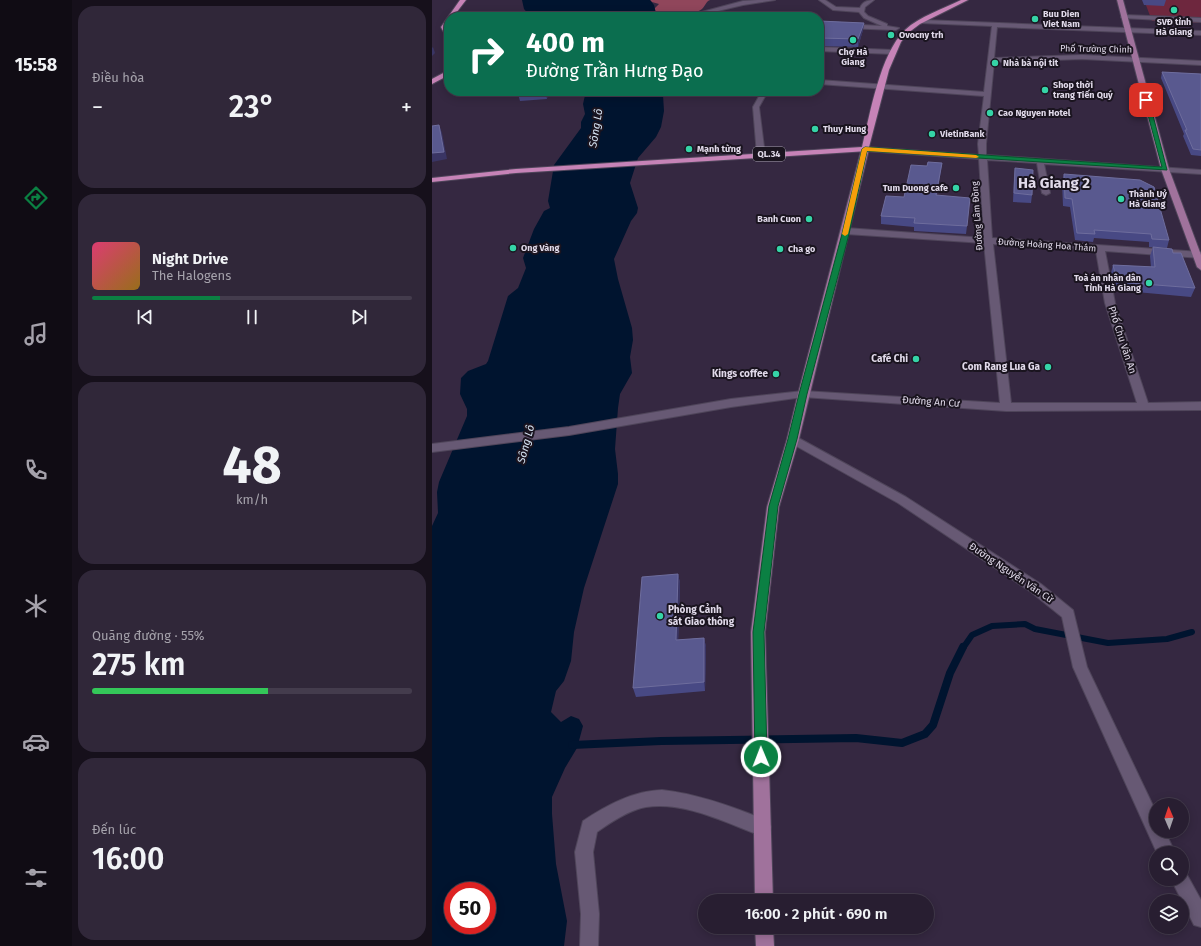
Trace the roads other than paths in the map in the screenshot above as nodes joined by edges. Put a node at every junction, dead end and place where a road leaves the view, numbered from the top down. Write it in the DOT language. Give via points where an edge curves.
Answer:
graph roads {
  1 [pos="463,0"];
  2 [pos="772,0"];
  3 [pos="822,0"];
  4 [pos="871,0"];
  5 [pos="965,0"];
  6 [pos="1120,0"];
  7 [pos="860,10"];
  8 [pos="454,12"];
  9 [pos="705,12"];
  10 [pos="1124,17"];
  11 [pos="1201,20"];
  12 [pos="923,22"];
  13 [pos="996,24"];
  14 [pos="824,26"];
  15 [pos="896,28"];
  16 [pos="1128,29"];
  17 [pos="907,31"];
  18 [pos="1201,33"];
  19 [pos="824,49"];
  20 [pos="893,52"];
  21 [pos="1135,58"];
  22 [pos="991,60"];
  23 [pos="1201,63"];
  24 [pos="444,75"];
  25 [pos="432,82"];
  26 [pos="824,82"];
  27 [pos="882,86"];
  28 [pos="988,94"];
  29 [pos="763,96"];
  30 [pos="865,149"];
  31 [pos="761,155"];
  32 [pos="982,157"];
  33 [pos="1040,161"];
  34 [pos="1165,169"];
  35 [pos="1201,172"];
  36 [pos="432,180"];
  37 [pos="1046,194"];
  38 [pos="846,231"];
  39 [pos="988,240"];
  40 [pos="1100,248"];
  41 [pos="1198,255"];
  42 [pos="1201,267"];
  43 [pos="803,394"];
  44 [pos="1144,406"];
  45 [pos="1201,406"];
  46 [pos="1006,407"];
  47 [pos="793,439"];
  48 [pos="432,448"];
  49 [pos="1149,816"];
  50 [pos="762,828"];
  51 [pos="1184,886"];
  52 [pos="764,894"];
  53 [pos="1201,918"];
  54 [pos="764,934"];
  55 [pos="589,946"];
  56 [pos="765,946"];
  1 -- 8 [label="highway"];
  2 -- 9 [label="street" via="738,4"];
  3 -- 7 [label="street" via="835,9"];
  4 -- 7 [label="street"];
  5 -- 12 [label="highway"];
  6 -- 10 [label="main road"];
  7 -- 15 [label="street" via="866,17"];
  10 -- 11 [label="street"];
  10 -- 16 [label="main road"];
  12 -- 13 [label="street"];
  12 -- 17 [label="highway"];
  13 -- 16 [label="street"];
  13 -- 22 [label="street, Đường Lâm Đồng"];
  14 -- 15 [label="street"];
  15 -- 17 [label="street"];
  16 -- 18 [label="street"];
  16 -- 21 [label="main road"];
  17 -- 20 [label="highway"];
  19 -- 20 [label="street"];
  20 -- 27 [label="highway"];
  21 -- 22 [label="street, Phố Trường Chinh"];
  21 -- 23 [label="street, Phố Trường Chinh"];
  21 -- 34 [label="main road"];
  22 -- 28 [label="street, Đường Lâm Đồng"];
  24 -- 25 [label="highway"];
  26 -- 27 [label="street"];
  27 -- 28 [label="street"];
  27 -- 30 [label="highway"];
  28 -- 32 [label="street, Đường Lâm Đồng"];
  29 -- 31 [label="street" via="756,107"];
  30 -- 31 [label="highway, QL.34"];
  30 -- 32 [label="street"];
  30 -- 38 [label="main road"];
  31 -- 36 [label="highway, QL.34" via="516,171"];
  32 -- 33 [label="street"];
  32 -- 39 [label="street, Đường Lâm Đồng"];
  33 -- 34 [label="street"];
  33 -- 37 [label="street"];
  34 -- 35 [label="street"];
  34 -- 41 [label="main road"];
  38 -- 39 [label="street, Đường Hoàng Hoa Thám"];
  38 -- 43 [label="main road"];
  39 -- 40 [label="street, Đường Hoàng Hoa Thám"];
  39 -- 46 [label="street, Đường Lâm Đồng"];
  40 -- 41 [label="street, Đường Hoàng Hoa Thám"];
  40 -- 44 [label="street, Phố Chu Văn An" via="1110,303"];
  41 -- 42 [label="main road"];
  43 -- 46 [label="street, Đường An Cư"];
  43 -- 47 [label="main road"];
  43 -- 48 [label="street, Đường An Cư" via="663,414 562,432"];
  44 -- 45 [label="street, Đường An Cư"];
  44 -- 46 [label="street, Đường An Cư"];
  47 -- 49 [label="street, Đường Nguyễn Văn Cừ" via="902,500 1036,588 1068,614 1080,667"];
  47 -- 50 [label="main road" via="774,506 758,632"];
  50 -- 52 [label="main road"];
  50 -- 55 [label="street" via="691,803 666,799 645,800 603,817 589,827 584,852 590,914"];
  51 -- 53 [label="street"];
  54 -- 56 [label="main road"];
}
